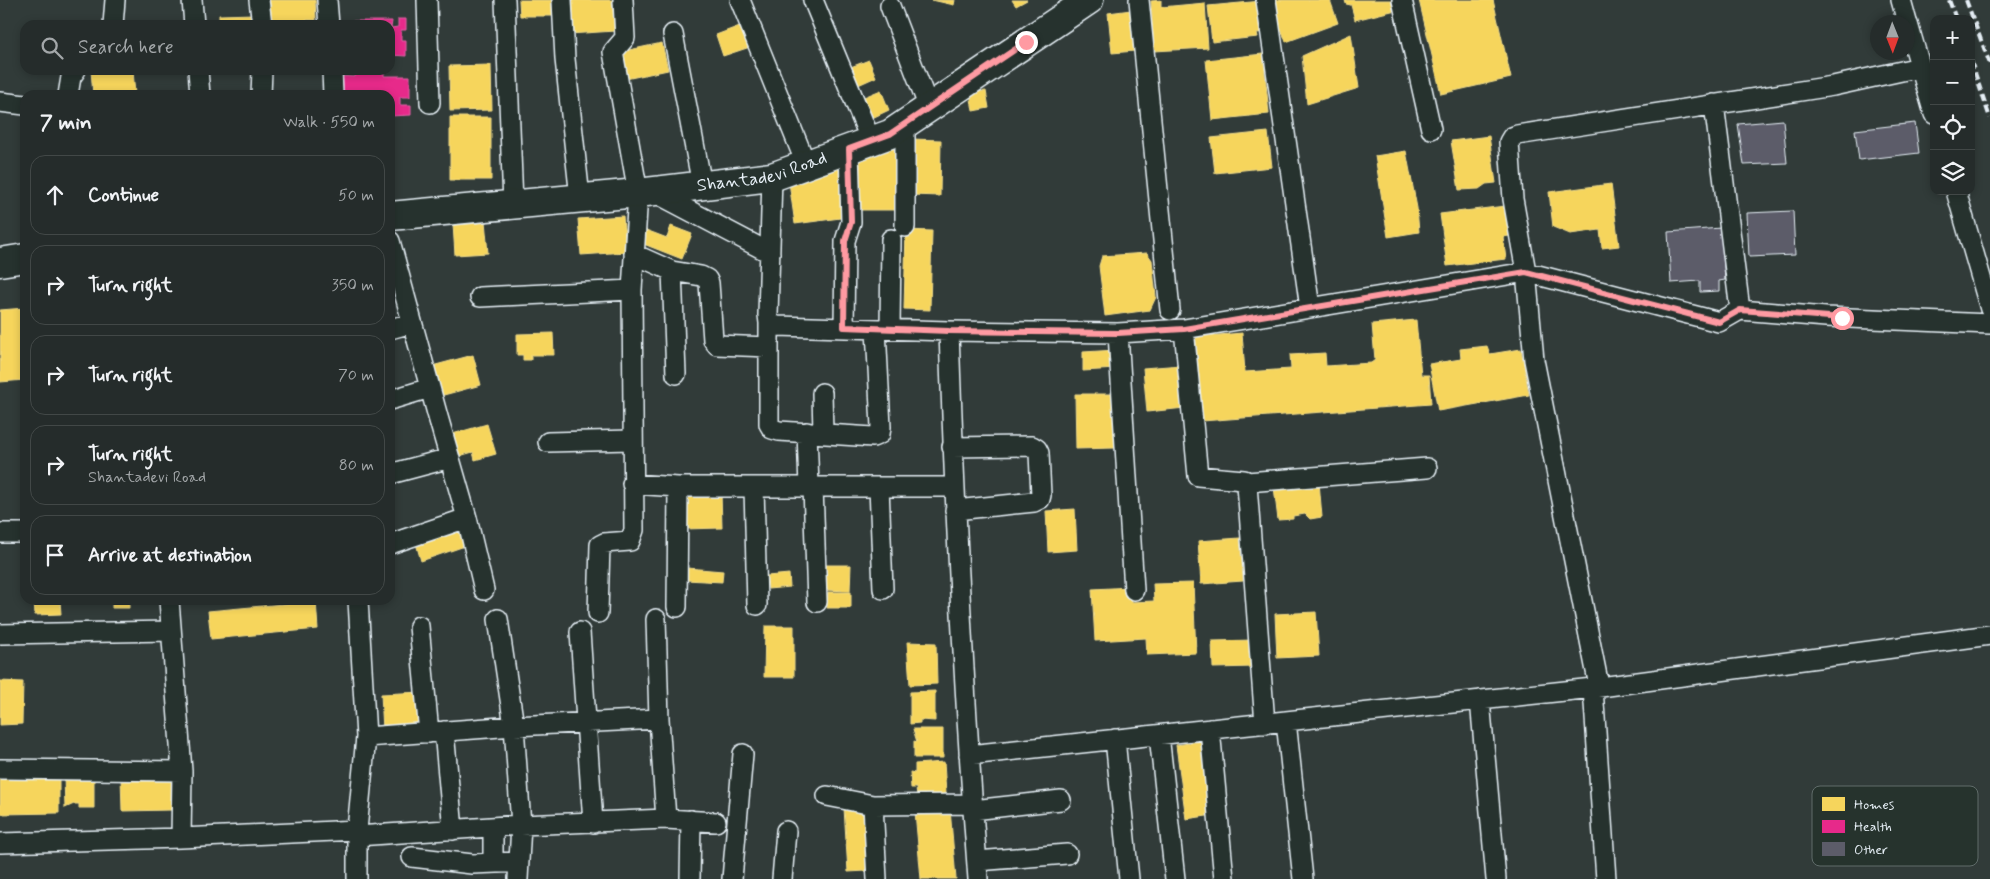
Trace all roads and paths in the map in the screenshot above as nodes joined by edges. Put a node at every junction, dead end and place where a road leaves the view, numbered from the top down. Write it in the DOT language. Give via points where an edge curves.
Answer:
graph roads {
  1 [pos="115,0"];
  2 [pos="192,0"];
  3 [pos="259,0"];
  4 [pos="327,0"];
  5 [pos="426,0"];
  6 [pos="506,0"];
  7 [pos="562,0"];
  8 [pos="623,0"];
  9 [pos="740,0"];
  10 [pos="813,0"];
  11 [pos="1139,0"];
  12 [pos="1266,0"];
  13 [pos="1402,0"];
  14 [pos="1900,0"];
  15 [pos="1081,2"];
  16 [pos="890,6"];
  17 [pos="1905,15"];
  18 [pos="113,20"];
  19 [pos="194,20"];
  20 [pos="261,20"];
  21 [pos="329,20"];
  22 [pos="673,34"];
  23 [pos="1915,50"];
  24 [pos="1920,67"];
  25 [pos="72,75"];
  26 [pos="198,75"];
  27 [pos="262,75"];
  28 [pos="332,75"];
  29 [pos="69,90"];
  30 [pos="200,90"];
  31 [pos="262,90"];
  32 [pos="333,90"];
  33 [pos="0,102"];
  34 [pos="430,103"];
  35 [pos="20,104"];
  36 [pos="1714,104"];
  37 [pos="1931,105"];
  38 [pos="930,108"];
  39 [pos="904,124"];
  40 [pos="1431,129"];
  41 [pos="860,145"];
  42 [pos="806,164"];
  43 [pos="772,177"];
  44 [pos="702,185"];
  45 [pos="645,192"];
  46 [pos="1957,195"];
  47 [pos="580,198"];
  48 [pos="513,204"];
  49 [pos="395,216"];
  50 [pos="770,253"];
  51 [pos="634,254"];
  52 [pos="20,259"];
  53 [pos="395,260"];
  54 [pos="0,262"];
  55 [pos="672,271"];
  56 [pos="1526,272"];
  57 [pos="632,290"];
  58 [pos="480,297"];
  59 [pos="1310,308"];
  60 [pos="1990,309"];
  61 [pos="1170,310"];
  62 [pos="1740,310"];
  63 [pos="412,323"];
  64 [pos="769,323"];
  65 [pos="1990,324"];
  66 [pos="844,327"];
  67 [pos="395,328"];
  68 [pos="883,329"];
  69 [pos="1184,329"];
  70 [pos="949,331"];
  71 [pos="1118,333"];
  72 [pos="769,347"];
  73 [pos="676,374"];
  74 [pos="430,388"];
  75 [pos="822,393"];
  76 [pos="395,398"];
  77 [pos="815,432"];
  78 [pos="632,440"];
  79 [pos="548,442"];
  80 [pos="952,447"];
  81 [pos="450,458"];
  82 [pos="1427,468"];
  83 [pos="395,473"];
  84 [pos="1247,482"];
  85 [pos="632,484"];
  86 [pos="678,487"];
  87 [pos="754,487"];
  88 [pos="811,487"];
  89 [pos="879,487"];
  90 [pos="954,487"];
  91 [pos="955,510"];
  92 [pos="467,518"];
  93 [pos="0,533"];
  94 [pos="20,533"];
  95 [pos="395,542"];
  96 [pos="484,590"];
  97 [pos="883,590"];
  98 [pos="1134,590"];
  99 [pos="818,602"];
  100 [pos="169,605"];
  101 [pos="358,605"];
  102 [pos="757,605"];
  103 [pos="677,606"];
  104 [pos="598,614"];
  105 [pos="498,619"];
  106 [pos="656,620"];
  107 [pos="419,626"];
  108 [pos="170,631"];
  109 [pos="580,632"];
  110 [pos="0,634"];
  111 [pos="1990,635"];
  112 [pos="1596,687"];
  113 [pos="1480,700"];
  114 [pos="659,719"];
  115 [pos="1286,721"];
  116 [pos="587,724"];
  117 [pos="1264,724"];
  118 [pos="514,726"];
  119 [pos="1210,729"];
  120 [pos="436,732"];
  121 [pos="1159,735"];
  122 [pos="366,737"];
  123 [pos="1115,739"];
  124 [pos="743,754"];
  125 [pos="969,755"];
  126 [pos="0,769"];
  127 [pos="182,771"];
  128 [pos="827,796"];
  129 [pos="1061,800"];
  130 [pos="872,805"];
  131 [pos="972,807"];
  132 [pos="666,819"];
  133 [pos="691,820"];
  134 [pos="716,822"];
  135 [pos="593,823"];
  136 [pos="522,825"];
  137 [pos="493,827"];
  138 [pos="453,830"];
  139 [pos="786,831"];
  140 [pos="357,833"];
  141 [pos="181,838"];
  142 [pos="0,843"];
  143 [pos="1066,854"];
  144 [pos="412,857"];
  145 [pos="493,863"];
  146 [pos="978,870"];
  147 [pos="519,871"];
  148 [pos="357,879"];
  149 [pos="690,879"];
  150 [pos="732,879"];
  151 [pos="782,879"];
  152 [pos="877,879"];
  153 [pos="1129,879"];
  154 [pos="1176,879"];
  155 [pos="1224,879"];
  156 [pos="1303,879"];
  157 [pos="1496,879"];
  158 [pos="1606,879"];
  1 -- 18 [label="street"];
  2 -- 19 [label="street"];
  3 -- 20 [label="street"];
  4 -- 21 [label="street"];
  5 -- 34 [label="street"];
  6 -- 48 [label="street"];
  7 -- 47 [label="street"];
  8 -- 45 [label="street" via="625,38 613,52"];
  9 -- 42 [label="street"];
  10 -- 41 [label="street"];
  11 -- 61 [label="street"];
  12 -- 59 [label="street"];
  13 -- 40 [label="street"];
  14 -- 17 [label="street"];
  15 -- 38 [label="street, Shantadevi Road"];
  16 -- 38 [label="street"];
  22 -- 44 [label="street"];
  23 -- 24 [label="street"];
  24 -- 36 [label="street" via="1828,87"];
  24 -- 37 [label="street"];
  25 -- 29 [label="street"];
  26 -- 30 [label="street"];
  27 -- 31 [label="street"];
  28 -- 32 [label="street"];
  33 -- 35 [label="street"];
  36 -- 56 [label="street" via="1512,137 1509,147 1514,198"];
  36 -- 62 [label="street"];
  38 -- 39 [label="street, Shantadevi Road"];
  39 -- 41 [label="street, Shantadevi Road" via="890,134"];
  39 -- 68 [label="street" via="898,233"];
  41 -- 42 [label="street, Shantadevi Road"];
  41 -- 66 [label="street" via="851,222 845,241"];
  42 -- 43 [label="street, Shantadevi Road"];
  43 -- 44 [label="street, Shantadevi Road"];
  43 -- 50 [label="street"];
  44 -- 45 [label="street, Shantadevi Road"];
  45 -- 47 [label="street, Shantadevi Road"];
  45 -- 50 [label="street"];
  45 -- 51 [label="street"];
  46 -- 60 [label="street"];
  47 -- 48 [label="street, Shantadevi Road"];
  48 -- 49 [label="street, Shantadevi Road"];
  50 -- 64 [label="street"];
  51 -- 55 [label="street"];
  51 -- 57 [label="street"];
  52 -- 54 [label="street"];
  53 -- 63 [label="street"];
  55 -- 72 [label="street" via="707,279 713,340 717,345"];
  55 -- 73 [label="street"];
  56 -- 59 [label="street"];
  56 -- 62 [label="street" via="1719,322"];
  56 -- 112 [label="street" via="1534,360"];
  57 -- 58 [label="street"];
  57 -- 78 [label="street"];
  59 -- 69 [label="street"];
  62 -- 65 [label="street"];
  63 -- 67 [label="street"];
  63 -- 74 [label="street"];
  64 -- 66 [label="street" via="777,326"];
  64 -- 72 [label="street"];
  66 -- 68 [label="street"];
  68 -- 70 [label="street"];
  68 -- 77 [label="street" via="880,434 873,437"];
  69 -- 71 [label="street"];
  69 -- 84 [label="street" via="1198,476"];
  70 -- 71 [label="street"];
  70 -- 80 [label="street"];
  71 -- 98 [label="street"];
  72 -- 77 [label="street" via="769,424 779,431"];
  74 -- 76 [label="street"];
  74 -- 81 [label="street"];
  75 -- 77 [label="street"];
  77 -- 88 [label="street"];
  78 -- 79 [label="street"];
  78 -- 85 [label="street"];
  80 -- 90 [label="street"];
  80 -- 91 [label="street" via="1032,446 1039,453 1040,500"];
  81 -- 83 [label="street"];
  81 -- 92 [label="street"];
  82 -- 84 [label="street"];
  84 -- 117 [label="street"];
  85 -- 86 [label="street"];
  85 -- 104 [label="street" via="633,536 630,541 600,546"];
  86 -- 87 [label="street"];
  86 -- 103 [label="street"];
  87 -- 88 [label="street"];
  87 -- 102 [label="street"];
  88 -- 89 [label="street"];
  88 -- 99 [label="street"];
  89 -- 90 [label="street"];
  89 -- 97 [label="street"];
  90 -- 91 [label="street"];
  91 -- 125 [label="street"];
  92 -- 95 [label="street"];
  92 -- 96 [label="street"];
  93 -- 94 [label="street"];
  100 -- 108 [label="street"];
  101 -- 122 [label="street"];
  105 -- 118 [label="street"];
  106 -- 114 [label="street"];
  107 -- 120 [label="street"];
  108 -- 110 [label="street"];
  108 -- 127 [label="street"];
  109 -- 116 [label="street"];
  111 -- 112 [label="street"];
  112 -- 113 [label="street"];
  112 -- 158 [label="street"];
  113 -- 115 [label="street"];
  113 -- 157 [label="street"];
  114 -- 116 [label="street"];
  114 -- 132 [label="street"];
  115 -- 117 [label="street"];
  115 -- 156 [label="street"];
  116 -- 118 [label="street"];
  116 -- 135 [label="street"];
  117 -- 119 [label="street"];
  118 -- 120 [label="street"];
  118 -- 136 [label="street"];
  119 -- 121 [label="street"];
  119 -- 155 [label="street"];
  120 -- 122 [label="street"];
  120 -- 138 [label="street"];
  121 -- 123 [label="street"];
  121 -- 154 [label="street"];
  122 -- 140 [label="street"];
  123 -- 125 [label="street"];
  123 -- 153 [label="street"];
  124 -- 150 [label="street"];
  125 -- 131 [label="street"];
  126 -- 127 [label="street"];
  127 -- 141 [label="street"];
  128 -- 130 [label="street"];
  129 -- 131 [label="street"];
  130 -- 131 [label="street"];
  130 -- 152 [label="street"];
  131 -- 146 [label="street"];
  132 -- 133 [label="street"];
  132 -- 135 [label="street"];
  133 -- 134 [label="street"];
  133 -- 149 [label="street"];
  135 -- 136 [label="street"];
  136 -- 137 [label="street"];
  136 -- 147 [label="street"];
  137 -- 138 [label="street"];
  137 -- 145 [label="street"];
  138 -- 140 [label="street"];
  139 -- 151 [label="street"];
  140 -- 141 [label="street"];
  140 -- 148 [label="street"];
  141 -- 142 [label="street"];
  143 -- 146 [label="street"];
  144 -- 145 [label="street" via="472,864"];
  145 -- 147 [label="street"];
}
